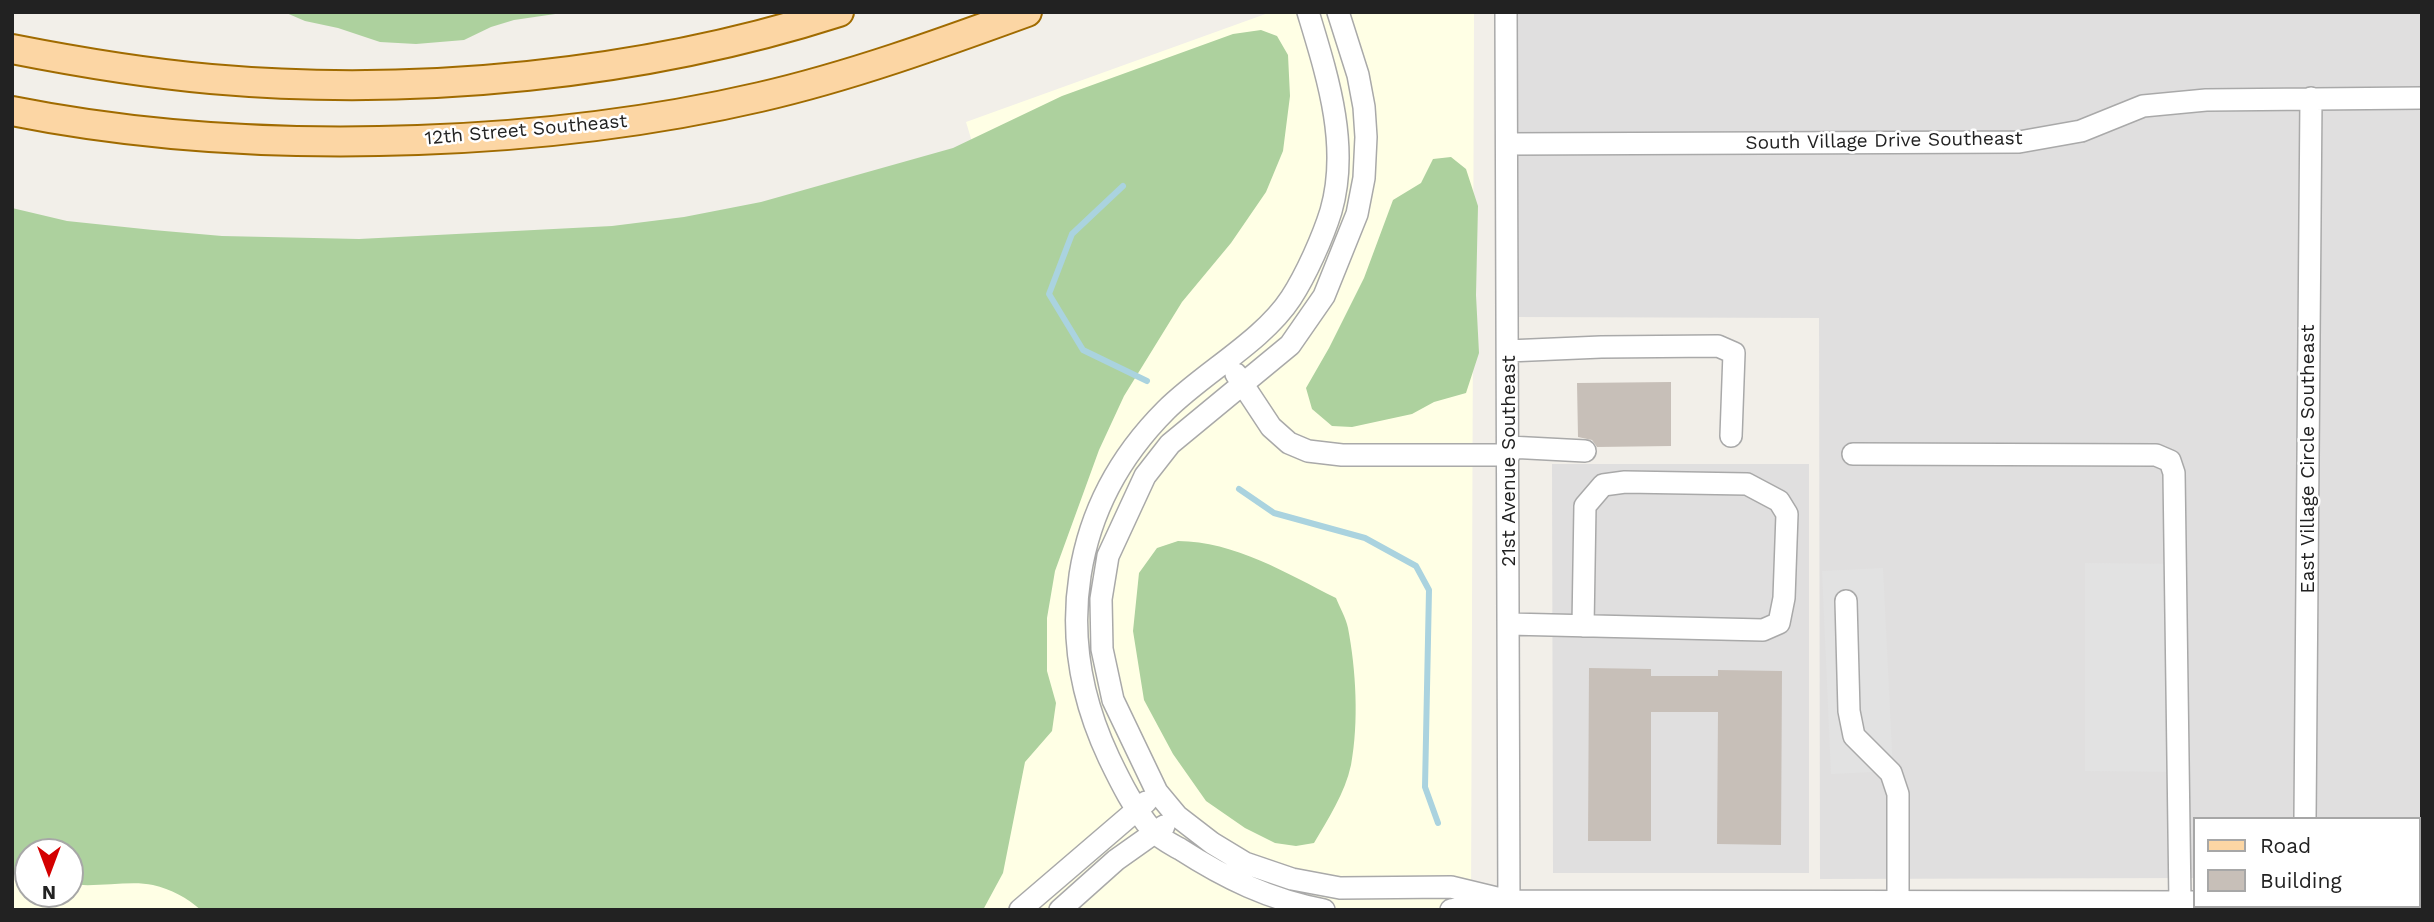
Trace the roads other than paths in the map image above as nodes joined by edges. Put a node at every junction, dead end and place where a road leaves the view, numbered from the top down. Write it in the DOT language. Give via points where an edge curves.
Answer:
graph roads {
  1 [pos="839,12"];
  2 [pos="1027,12"];
  3 [pos="1308,12"];
  4 [pos="1338,12"];
  5 [pos="1506,12"];
  6 [pos="12,49"];
  7 [pos="2311,98"];
  8 [pos="2422,98"];
  9 [pos="12,111"];
  10 [pos="1508,144"];
  11 [pos="1508,351"];
  12 [pos="1227,358"];
  13 [pos="1242,384"];
  14 [pos="1731,436"];
  15 [pos="1509,451"];
  16 [pos="1585,451"];
  17 [pos="1853,454"];
  18 [pos="1846,601"];
  19 [pos="1509,624"];
  20 [pos="1583,626"];
  21 [pos="1157,792"];
  22 [pos="1137,809"];
  23 [pos="1177,816"];
  24 [pos="2305,817"];
  25 [pos="1154,832"];
  26 [pos="1898,902"];
  27 [pos="2187,902"];
  28 [pos="1509,906"];
  29 [pos="1020,910"];
  30 [pos="1060,910"];
  31 [pos="1324,910"];
  32 [pos="1451,910"];
  1 -- 6 [label="main road" via="636,61 470,80 308,84 212,79"];
  2 -- 9 [label="main road, 12th Street Southeast" via="929,47 761,97 685,113 520,134 363,142 230,140"];
  3 -- 12 [label="street" via="1335,120 1339,172 1331,211 1291,298"];
  4 -- 13 [label="street" via="1364,107 1364,178 1357,214 1324,296 1290,345"];
  5 -- 10 [label="street, 21st Avenue Southeast"];
  7 -- 8 [label="street, South Village Drive Southeast"];
  7 -- 10 [label="street, South Village Drive Southeast" via="2143,106 2081,131 2019,142"];
  7 -- 24 [label="street, East Village Circle Southeast"];
  10 -- 11 [label="street, 21st Avenue Southeast"];
  11 -- 14 [label="street" via="1718,346 1734,353"];
  11 -- 15 [label="street, 21st Avenue Southeast"];
  12 -- 13 [label="street"];
  12 -- 22 [label="street" via="1165,411 1130,453 1089,532 1080,575 1075,622 1089,711"];
  13 -- 15 [label="street" via="1271,428 1308,452"];
  13 -- 21 [label="street" via="1161,454 1145,476 1108,556 1101,599 1102,649 1113,700"];
  15 -- 16 [label="street"];
  15 -- 19 [label="street, 21st Avenue Southeast"];
  17 -- 27 [label="street" via="2156,454 2170,461 2174,473"];
  18 -- 26 [label="street" via="1849,711 1854,736 1891,773 1898,794"];
  19 -- 20 [label="street"];
  19 -- 28 [label="street, 21st Avenue Southeast"];
  20 -- 20 [label="street" via="1585,506 1603,485 1747,484 1779,501 1787,514 1779,623 1763,630"];
  21 -- 22 [label="street"];
  21 -- 23 [label="street"];
  22 -- 25 [label="street"];
  22 -- 29 [label="street"];
  23 -- 25 [label="street"];
  23 -- 28 [label="street" via="1245,863 1292,879 1340,888 1451,887"];
  25 -- 30 [label="street"];
  25 -- 31 [label="street" via="1233,881"];
  26 -- 27 [label="street"];
  26 -- 28 [label="street"];
  28 -- 32 [label="street"];
}
